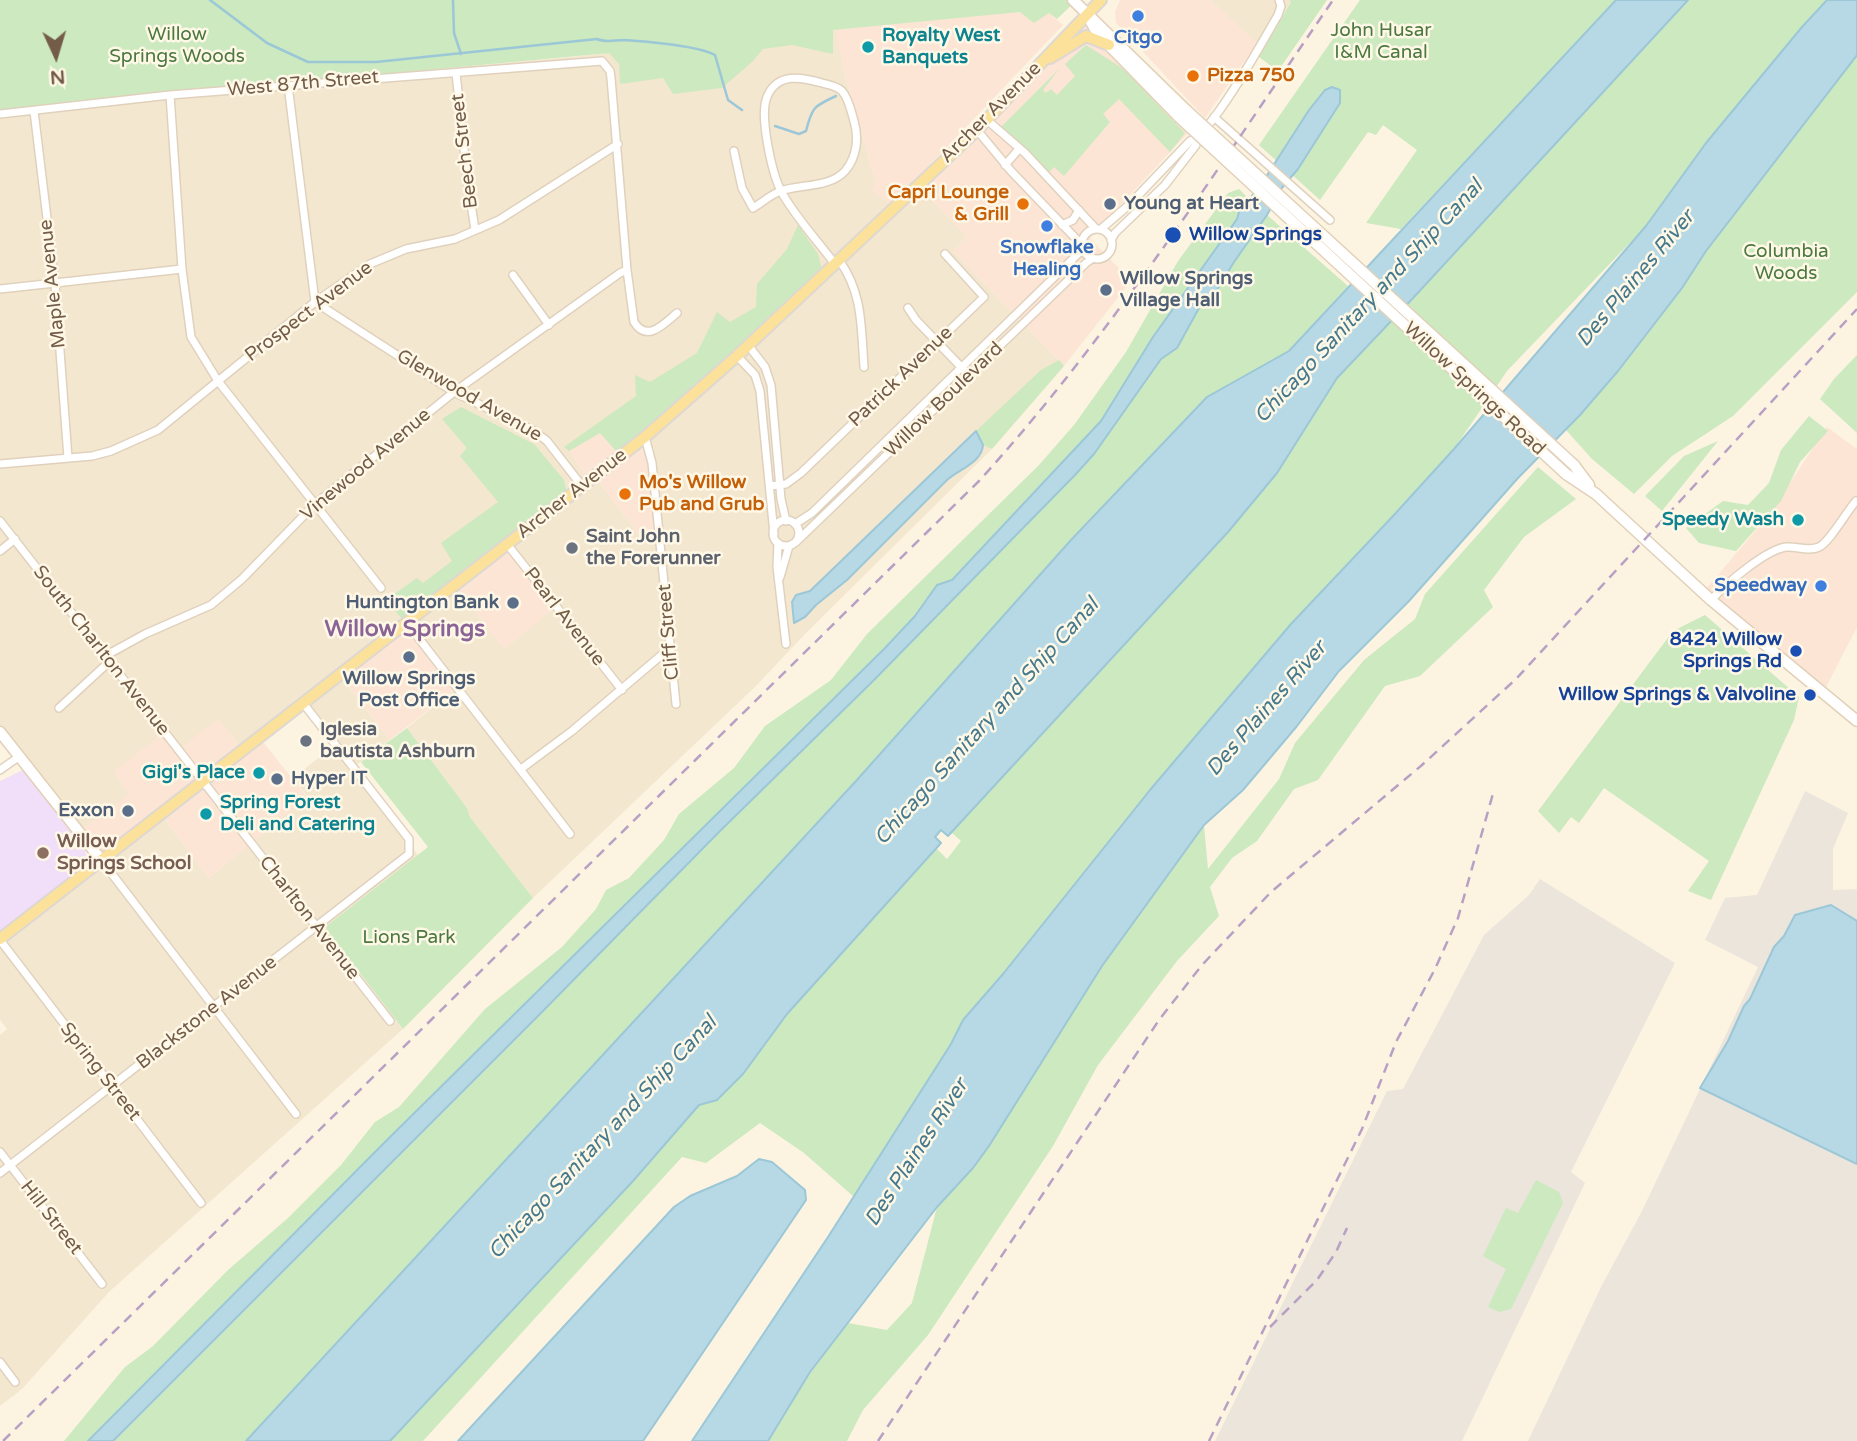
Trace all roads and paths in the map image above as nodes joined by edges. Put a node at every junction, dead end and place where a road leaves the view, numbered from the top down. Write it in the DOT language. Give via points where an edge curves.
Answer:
graph roads {
  1 [pos="1073,0"];
  2 [pos="1101,0"];
  3 [pos="1279,0"];
  4 [pos="1087,15"];
  5 [pos="1109,45"];
  6 [pos="1042,63"];
  7 [pos="456,73"];
  8 [pos="288,85"];
  9 [pos="170,95"];
  10 [pos="34,111"];
  11 [pos="1182,113"];
  12 [pos="0,114"];
  13 [pos="1214,117"];
  14 [pos="987,120"];
  15 [pos="977,130"];
  16 [pos="1196,139"];
  17 [pos="618,144"];
  18 [pos="1019,149"];
  19 [pos="734,151"];
  20 [pos="1005,164"];
  21 [pos="781,191"];
  22 [pos="1079,210"];
  23 [pos="1329,220"];
  24 [pos="1062,225"];
  25 [pos="1098,229"];
  26 [pos="475,230"];
  27 [pos="1111,240"];
  28 [pos="1082,247"];
  29 [pos="945,254"];
  30 [pos="1093,258"];
  31 [pos="837,262"];
  32 [pos="182,270"];
  33 [pos="627,270"];
  34 [pos="513,275"];
  35 [pos="55,284"];
  36 [pos="0,289"];
  37 [pos="315,302"];
  38 [pos="908,308"];
  39 [pos="677,313"];
  40 [pos="549,325"];
  41 [pos="937,341"];
  42 [pos="748,345"];
  43 [pos="737,356"];
  44 [pos="864,367"];
  45 [pos="962,368"];
  46 [pos="970,375"];
  47 [pos="218,381"];
  48 [pos="454,392"];
  49 [pos="645,437"];
  50 [pos="68,458"];
  51 [pos="0,464"];
  52 [pos="780,485"];
  53 [pos="582,486"];
  54 [pos="770,486"];
  55 [pos="1856,501"];
  56 [pos="314,505"];
  57 [pos="0,520"];
  58 [pos="786,521"];
  59 [pos="795,524"];
  60 [pos="774,534"];
  61 [pos="15,539"];
  62 [pos="778,543"];
  63 [pos="507,544"];
  64 [pos="793,544"];
  65 [pos="0,551"];
  66 [pos="780,577"];
  67 [pos="381,587"];
  68 [pos="1711,600"];
  69 [pos="407,622"];
  70 [pos="786,644"];
  71 [pos="671,647"];
  72 [pos="107,659"];
  73 [pos="622,690"];
  74 [pos="303,702"];
  75 [pos="676,704"];
  76 [pos="59,708"];
  77 [pos="1857,721"];
  78 [pos="0,732"];
  79 [pos="20,756"];
  80 [pos="521,769"];
  81 [pos="0,770"];
  82 [pos="203,781"];
  83 [pos="570,834"];
  84 [pos="102,861"];
  85 [pos="316,927"];
  86 [pos="0,939"];
  87 [pos="214,1007"];
  88 [pos="390,1021"];
  89 [pos="112,1088"];
  90 [pos="296,1114"];
  91 [pos="0,1152"];
  92 [pos="10,1165"];
  93 [pos="0,1173"];
  94 [pos="201,1203"];
  95 [pos="102,1284"];
  96 [pos="0,1362"];
  97 [pos="15,1382"];
  1 -- 4 [label="main road, Willow Springs Road"];
  2 -- 4 [label="main road, Archer Avenue"];
  3 -- 13 [label="street" via="1278,15"];
  4 -- 5 [label="main road, Willow Springs Road"];
  4 -- 6 [label="main road, Archer Avenue"];
  4 -- 11 [label="main road, Willow Springs Road" via="1113,36"];
  5 -- 6 [label="main road" via="1086,36"];
  5 -- 11 [label="main road, Willow Springs Road"];
  6 -- 14 [label="main road, Archer Avenue"];
  7 -- 8 [label="street, West 87th Street"];
  7 -- 17 [label="street, West 87th Street" via="606,63"];
  7 -- 26 [label="street, Beech Street"];
  8 -- 9 [label="street, West 87th Street"];
  8 -- 37 [label="street"];
  9 -- 10 [label="street, West 87th Street"];
  9 -- 32 [label="street"];
  10 -- 12 [label="street, West 87th Street"];
  10 -- 35 [label="street, Maple Avenue"];
  11 -- 68 [label="main road, Willow Springs Road, bridge"];
  13 -- 16 [label="street"];
  13 -- 23 [label="street"];
  14 -- 15 [label="main road, Archer Avenue"];
  14 -- 18 [label="street"];
  15 -- 20 [label="street"];
  15 -- 31 [label="main road, Archer Avenue"];
  16 -- 25 [label="street"];
  16 -- 27 [label="street" via="1165,185"];
  17 -- 26 [label="street, Prospect Avenue" via="515,211"];
  17 -- 33 [label="street"];
  18 -- 20 [label="street"];
  18 -- 22 [label="street"];
  19 -- 21 [label="street" via="751,206"];
  20 -- 24 [label="street"];
  21 -- 21 [label="street" via="766,131 767,97 779,82 794,77 838,89 847,99 855,126 857,142 851,162 844,173 828,182"];
  21 -- 31 [label="street"];
  22 -- 24 [label="street" via="1073,220"];
  22 -- 25 [label="street"];
  24 -- 28 [label="street"];
  25 -- 27 [label="street"];
  25 -- 28 [label="street" via="1084,236"];
  26 -- 37 [label="street, Prospect Avenue" via="370,264"];
  27 -- 30 [label="street" via="1107,254"];
  28 -- 30 [label="street"];
  28 -- 45 [label="street, Willow Boulevard"];
  29 -- 41 [label="street, Patrick Avenue" via="984,297"];
  30 -- 46 [label="street, Willow Boulevard"];
  31 -- 42 [label="main road, Archer Avenue"];
  31 -- 44 [label="street" via="849,274 857,294"];
  32 -- 35 [label="street"];
  32 -- 47 [label="street" via="191,337"];
  33 -- 39 [label="street" via="638,328 656,330"];
  33 -- 40 [label="street, Vinewood Avenue"];
  34 -- 40 [label="street"];
  35 -- 36 [label="street"];
  35 -- 50 [label="street, Maple Avenue"];
  37 -- 47 [label="street, Prospect Avenue"];
  37 -- 48 [label="street, Glenwood Avenue"];
  38 -- 41 [label="street"];
  40 -- 48 [label="street, Vinewood Avenue"];
  41 -- 45 [label="street"];
  41 -- 52 [label="street, Patrick Avenue" via="793,481"];
  42 -- 43 [label="main road, Archer Avenue"];
  42 -- 52 [label="street" via="765,367 771,385"];
  43 -- 49 [label="main road, Archer Avenue"];
  43 -- 54 [label="street" via="758,382"];
  45 -- 46 [label="street"];
  45 -- 59 [label="street, Willow Boulevard" via="812,513"];
  46 -- 64 [label="street, Willow Boulevard"];
  47 -- 50 [label="street, Prospect Avenue" via="158,430 111,451"];
  47 -- 56 [label="street"];
  48 -- 53 [label="street, Glenwood Avenue" via="534,431"];
  48 -- 56 [label="street, Vinewood Avenue"];
  49 -- 53 [label="main road, Archer Avenue"];
  49 -- 71 [label="street, Cliff Street" via="652,463"];
  50 -- 51 [label="street, Prospect Avenue"];
  52 -- 54 [label="street, Patrick Avenue"];
  52 -- 58 [label="street"];
  53 -- 63 [label="main road, Archer Avenue"];
  54 -- 60 [label="street"];
  55 -- 68 [label="street" via="1822,545 1778,550 1728,581"];
  56 -- 67 [label="street"];
  56 -- 72 [label="street, Vinewood Avenue" via="211,605 145,634"];
  57 -- 61 [label="street, South Charlton Avenue"];
  58 -- 59 [label="street"];
  58 -- 60 [label="street" via="776,526"];
  59 -- 64 [label="street" via="799,531"];
  60 -- 62 [label="street"];
  61 -- 65 [label="street"];
  61 -- 72 [label="street, South Charlton Avenue"];
  62 -- 64 [label="street"];
  62 -- 66 [label="street"];
  63 -- 69 [label="main road, Archer Avenue"];
  63 -- 73 [label="street, Pearl Avenue"];
  64 -- 66 [label="street"];
  66 -- 70 [label="street"];
  68 -- 77 [label="main road, Willow Springs Road"];
  69 -- 74 [label="main road, Archer Avenue"];
  69 -- 80 [label="street"];
  71 -- 73 [label="street"];
  71 -- 75 [label="street, Cliff Street"];
  72 -- 76 [label="street, Vinewood Avenue"];
  72 -- 82 [label="street, South Charlton Avenue"];
  73 -- 80 [label="street"];
  74 -- 82 [label="main road, Archer Avenue"];
  74 -- 85 [label="street, Blackstone Avenue" via="409,839 410,849 406,858"];
  78 -- 79 [label="main road"];
  79 -- 81 [label="street"];
  79 -- 84 [label="main road"];
  80 -- 83 [label="street"];
  82 -- 84 [label="main road, Archer Avenue"];
  82 -- 85 [label="street, Charlton Avenue"];
  84 -- 86 [label="main road, Archer Avenue"];
  84 -- 87 [label="street"];
  85 -- 87 [label="street, Blackstone Avenue"];
  85 -- 88 [label="street, Charlton Avenue"];
  86 -- 89 [label="street, Spring Street"];
  87 -- 89 [label="street, Blackstone Avenue"];
  87 -- 90 [label="street"];
  89 -- 92 [label="street, Blackstone Avenue"];
  89 -- 94 [label="street, Spring Street"];
  91 -- 92 [label="street, Hill Street"];
  92 -- 93 [label="street, Blackstone Avenue"];
  92 -- 95 [label="street, Hill Street"];
  96 -- 97 [label="street"];
}
